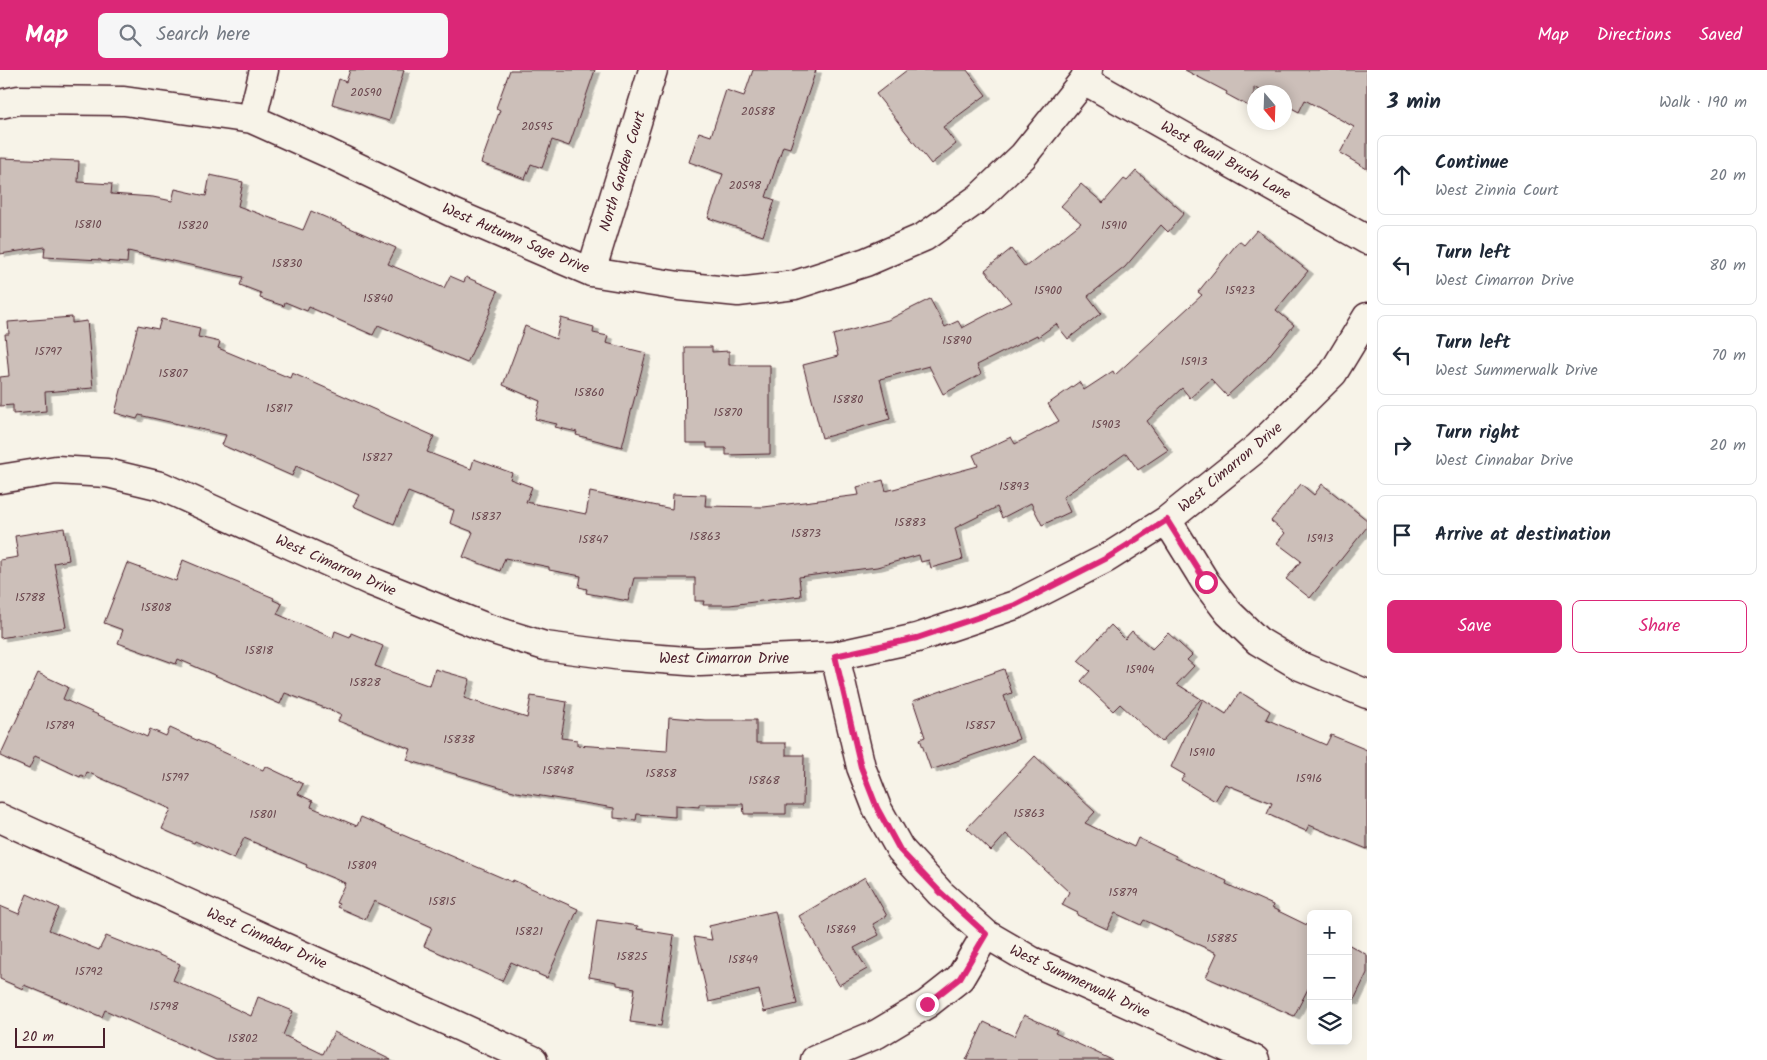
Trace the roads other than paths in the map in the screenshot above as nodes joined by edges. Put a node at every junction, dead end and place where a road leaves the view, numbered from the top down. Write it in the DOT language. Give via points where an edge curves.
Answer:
graph roads {
  1 [pos="264,70"];
  2 [pos="653,70"];
  3 [pos="1086,75"];
  4 [pos="0,104"];
  5 [pos="252,119"];
  6 [pos="1367,240"];
  7 [pos="591,272"];
  8 [pos="1367,317"];
  9 [pos="0,479"];
  10 [pos="1167,520"];
  11 [pos="835,656"];
  12 [pos="1367,694"];
  13 [pos="0,818"];
  14 [pos="986,934"];
  15 [pos="533,1060"];
  16 [pos="815,1060"];
  17 [pos="1255,1060"];
  1 -- 5 [label="street"];
  2 -- 7 [label="street, North Garden Court"];
  3 -- 6 [label="street, West Quail Brush Lane"];
  3 -- 7 [label="street, West Autumn Sage Drive" via="1023,156 979,198 924,237 866,262 794,285 738,292"];
  4 -- 5 [label="street, West Autumn Sage Drive" via="19,100 124,100"];
  5 -- 7 [label="street, West Autumn Sage Drive" via="451,212"];
  8 -- 10 [label="street, West Cimarron Drive" via="1333,373 1258,447"];
  9 -- 11 [label="street, West Cimarron Drive" via="56,470 107,473 160,486 370,581 487,628 545,646 700,662"];
  10 -- 11 [label="street, West Cimarron Drive" via="1107,558 1015,605 917,638"];
  10 -- 12 [label="street" via="1229,613 1258,641 1300,666"];
  11 -- 14 [label="street, West Summerwalk Drive" via="861,767 877,808 900,850"];
  13 -- 15 [label="street, West Cinnabar Drive"];
  14 -- 16 [label="street" via="960,978 927,1004 876,1034"];
  14 -- 17 [label="street, West Summerwalk Drive" via="1032,961"];
}
